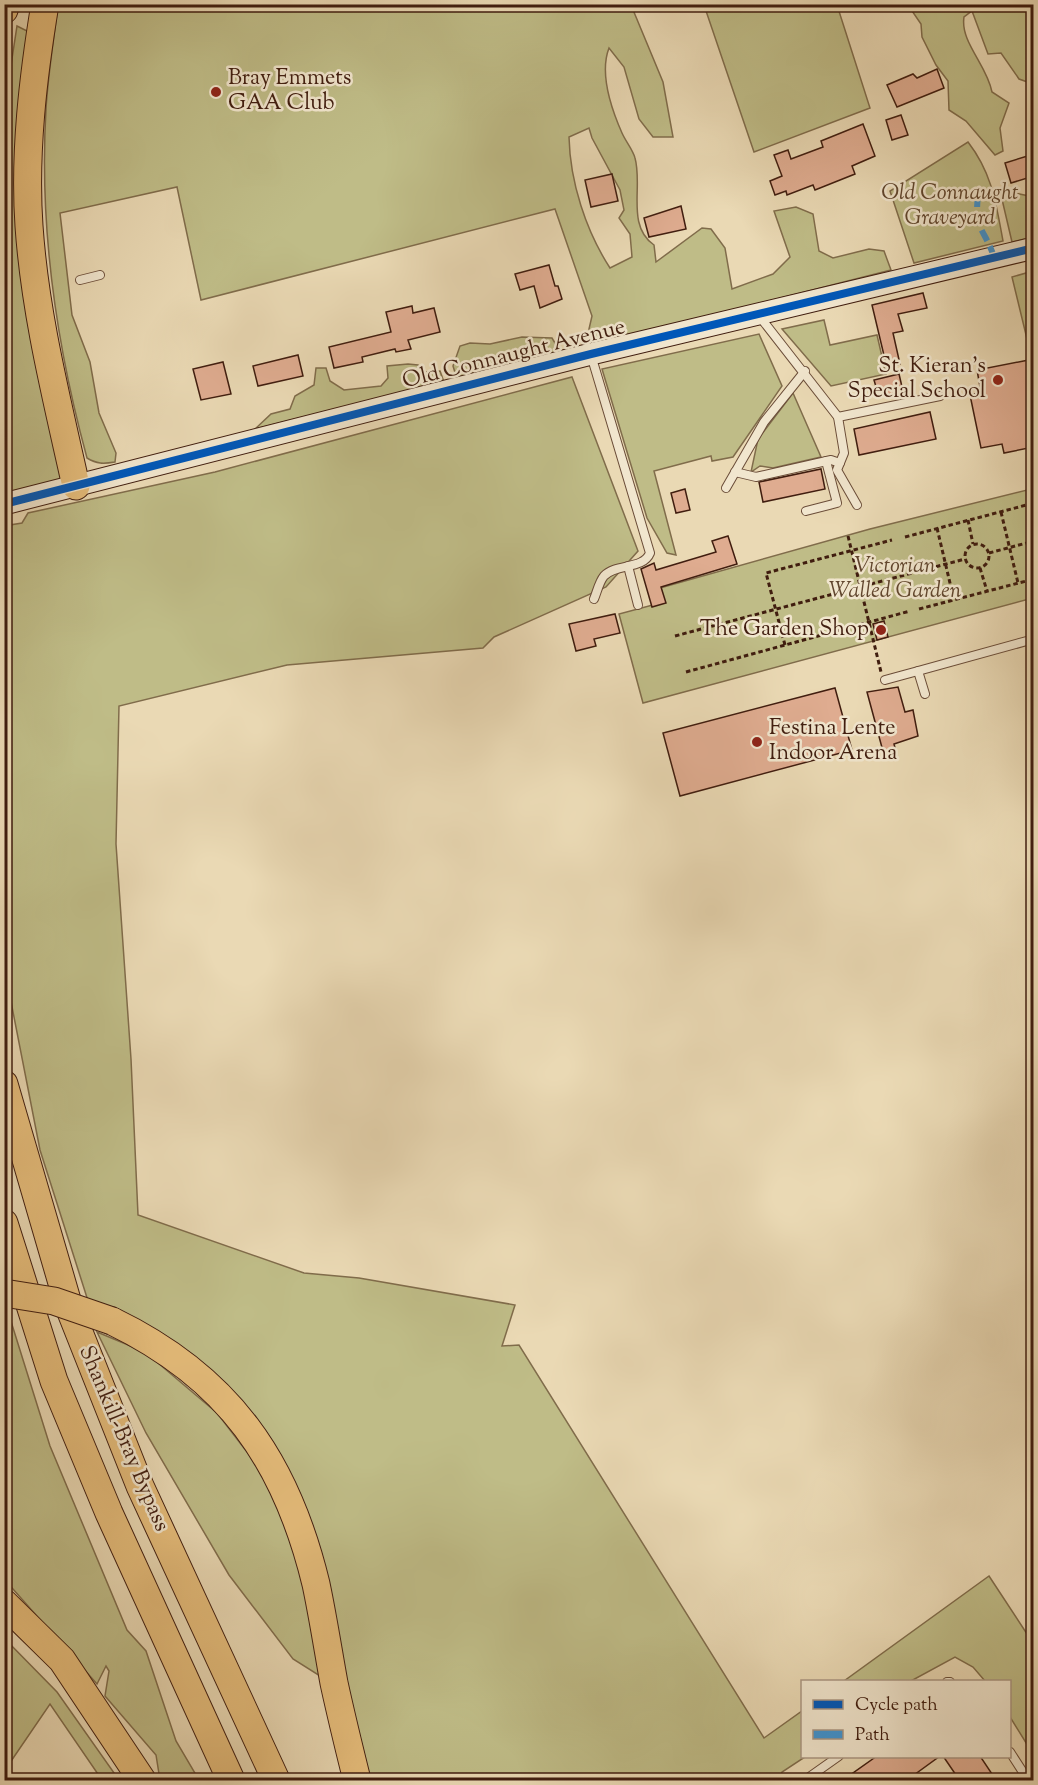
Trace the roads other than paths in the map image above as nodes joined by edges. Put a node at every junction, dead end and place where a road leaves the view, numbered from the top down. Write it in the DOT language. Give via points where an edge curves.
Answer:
graph roads {
  1 [pos="6,4"];
  2 [pos="45,4"];
  3 [pos="4,10"];
  4 [pos="1034,248"];
  5 [pos="100,275"];
  6 [pos="81,280"];
  7 [pos="757,313"];
  8 [pos="591,354"];
  9 [pos="805,371"];
  10 [pos="940,396"];
  11 [pos="838,417"];
  12 [pos="826,461"];
  13 [pos="840,463"];
  14 [pos="735,472"];
  15 [pos="76,486"];
  16 [pos="726,488"];
  17 [pos="7,504"];
  18 [pos="857,505"];
  19 [pos="807,511"];
  20 [pos="628,566"];
  21 [pos="594,599"];
  22 [pos="638,605"];
  23 [pos="1034,639"];
  24 [pos="918,671"];
  25 [pos="885,680"];
  26 [pos="925,694"];
  27 [pos="4,1084"];
  28 [pos="4,1223"];
  29 [pos="4,1293"];
  30 [pos="4,1603"];
  31 [pos="1011,1754"];
  32 [pos="836,1758"];
  33 [pos="142,1780"];
  34 [pos="231,1780"];
  35 [pos="276,1780"];
  36 [pos="357,1780"];
  37 [pos="805,1780"];
  38 [pos="1028,1780"];
  1 -- 3 [label="highway"];
  2 -- 15 [label="highway" via="29,144 29,226 44,341"];
  4 -- 7 [label="street, Old Connaught Avenue"];
  5 -- 6 [label="lane"];
  7 -- 8 [label="street, Old Connaught Avenue"];
  7 -- 9 [label="lane"];
  8 -- 15 [label="street, Old Connaught Avenue"];
  8 -- 20 [label="lane" via="650,553 648,558"];
  9 -- 11 [label="lane"];
  9 -- 14 [label="lane" via="764,422"];
  10 -- 11 [label="lane"];
  11 -- 13 [label="lane" via="844,453"];
  12 -- 13 [label="lane"];
  12 -- 14 [label="lane" via="756,477"];
  12 -- 19 [label="lane" via="837,503"];
  13 -- 18 [label="lane" via="837,470"];
  14 -- 16 [label="lane"];
  15 -- 17 [label="street, Old Connaught Avenue"];
  20 -- 21 [label="lane" via="603,577"];
  20 -- 22 [label="lane"];
  23 -- 24 [label="lane"];
  24 -- 25 [label="lane"];
  24 -- 26 [label="lane"];
  27 -- 35 [label="highway, Shankill-Bray Bypass" via="69,1307 140,1486"];
  28 -- 34 [label="highway, Shankill-Bray Bypass" via="54,1381 109,1513"];
  29 -- 36 [label="highway, bridge" via="54,1301 142,1336 193,1370 241,1419 265,1453 302,1534"];
  30 -- 33 [label="highway" via="62,1660"];
  31 -- 38 [label="lane"];
  32 -- 37 [label="lane"];
}
